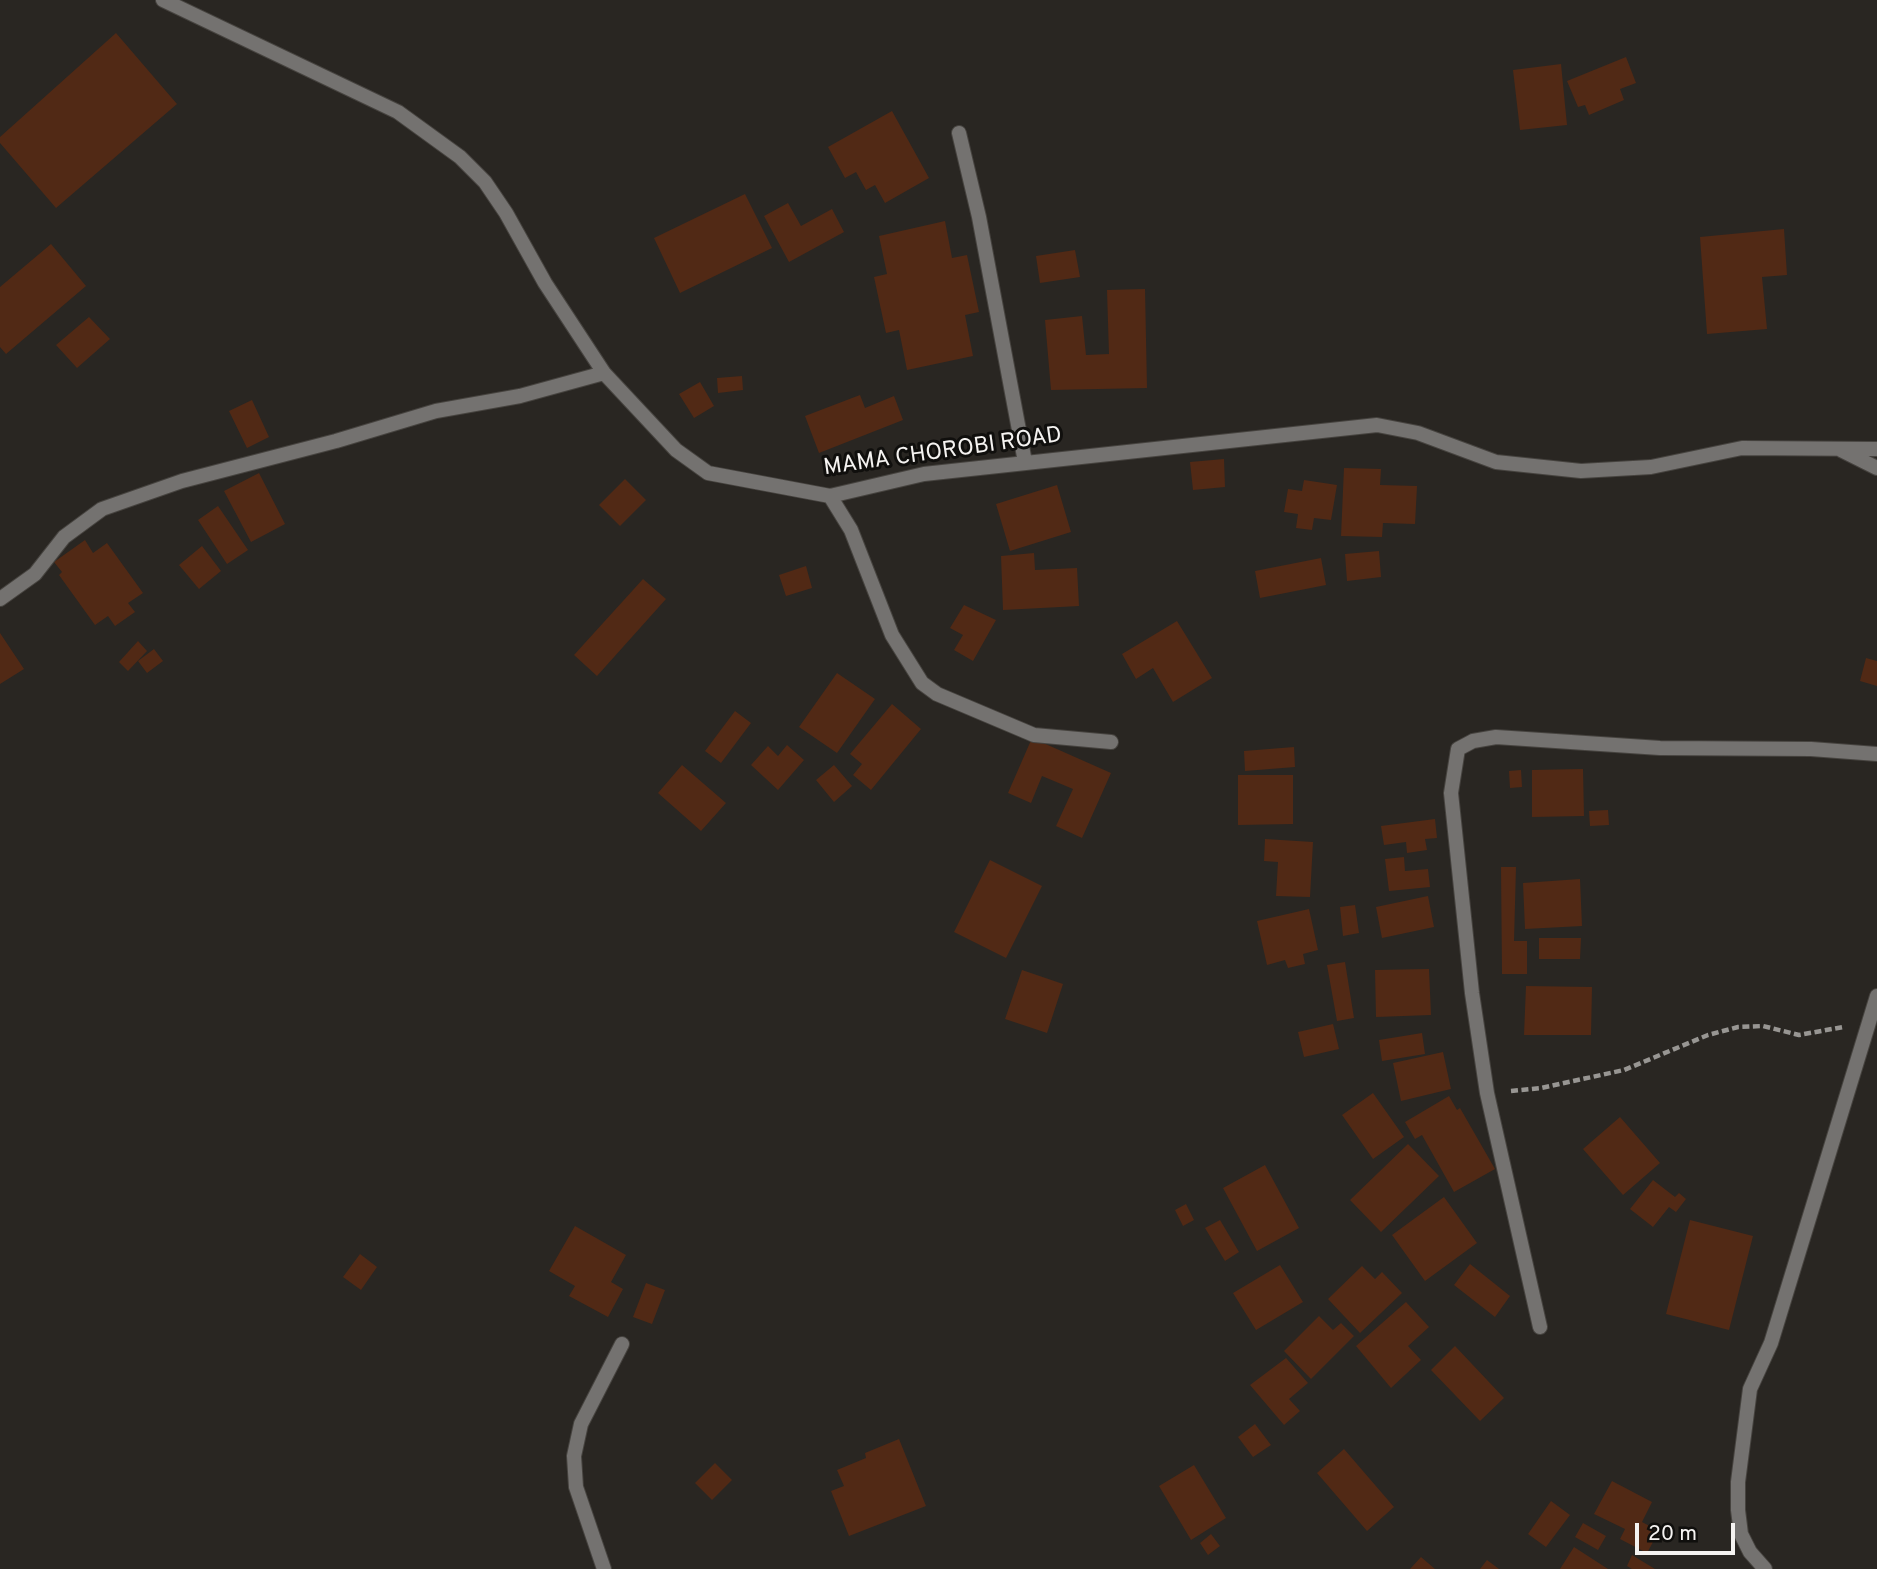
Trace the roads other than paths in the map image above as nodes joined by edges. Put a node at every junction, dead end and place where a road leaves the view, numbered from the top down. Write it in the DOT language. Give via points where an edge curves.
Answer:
graph roads {
  1 [pos="163,0"];
  2 [pos="959,133"];
  3 [pos="604,373"];
  4 [pos="1836,447"];
  5 [pos="1877,449"];
  6 [pos="1026,462"];
  7 [pos="1877,468"];
  8 [pos="830,496"];
  9 [pos="0,599"];
  10 [pos="1111,743"];
  11 [pos="1877,754"];
  12 [pos="1877,996"];
  13 [pos="1540,1327"];
  14 [pos="622,1344"];
  15 [pos="604,1569"];
  16 [pos="1765,1569"];
  1 -- 3 [label="street, MAMA CHOROBI ROAD" via="398,112 460,157 506,213"];
  2 -- 6 [label="street"];
  3 -- 8 [label="street, MAMA CHOROBI ROAD" via="676,450 708,473"];
  3 -- 9 [label="street" via="520,396 436,411 182,481 102,509 64,537 35,574"];
  4 -- 5 [label="street, MAMA CHOROBI ROAD"];
  4 -- 6 [label="street, MAMA CHOROBI ROAD" via="1742,448 1651,467 1581,471 1496,462 1418,433 1377,425"];
  4 -- 7 [label="street"];
  6 -- 8 [label="street, MAMA CHOROBI ROAD" via="924,474"];
  8 -- 10 [label="street" via="851,530 892,635 922,683 937,694 1034,735"];
  11 -- 13 [label="street" via="1660,748 1496,737 1458,749 1451,793 1472,993 1487,1093"];
  12 -- 16 [label="street" via="1771,1343 1750,1389 1738,1510 1741,1534"];
  14 -- 15 [label="street" via="582,1424 574,1456 576,1487"];
}
